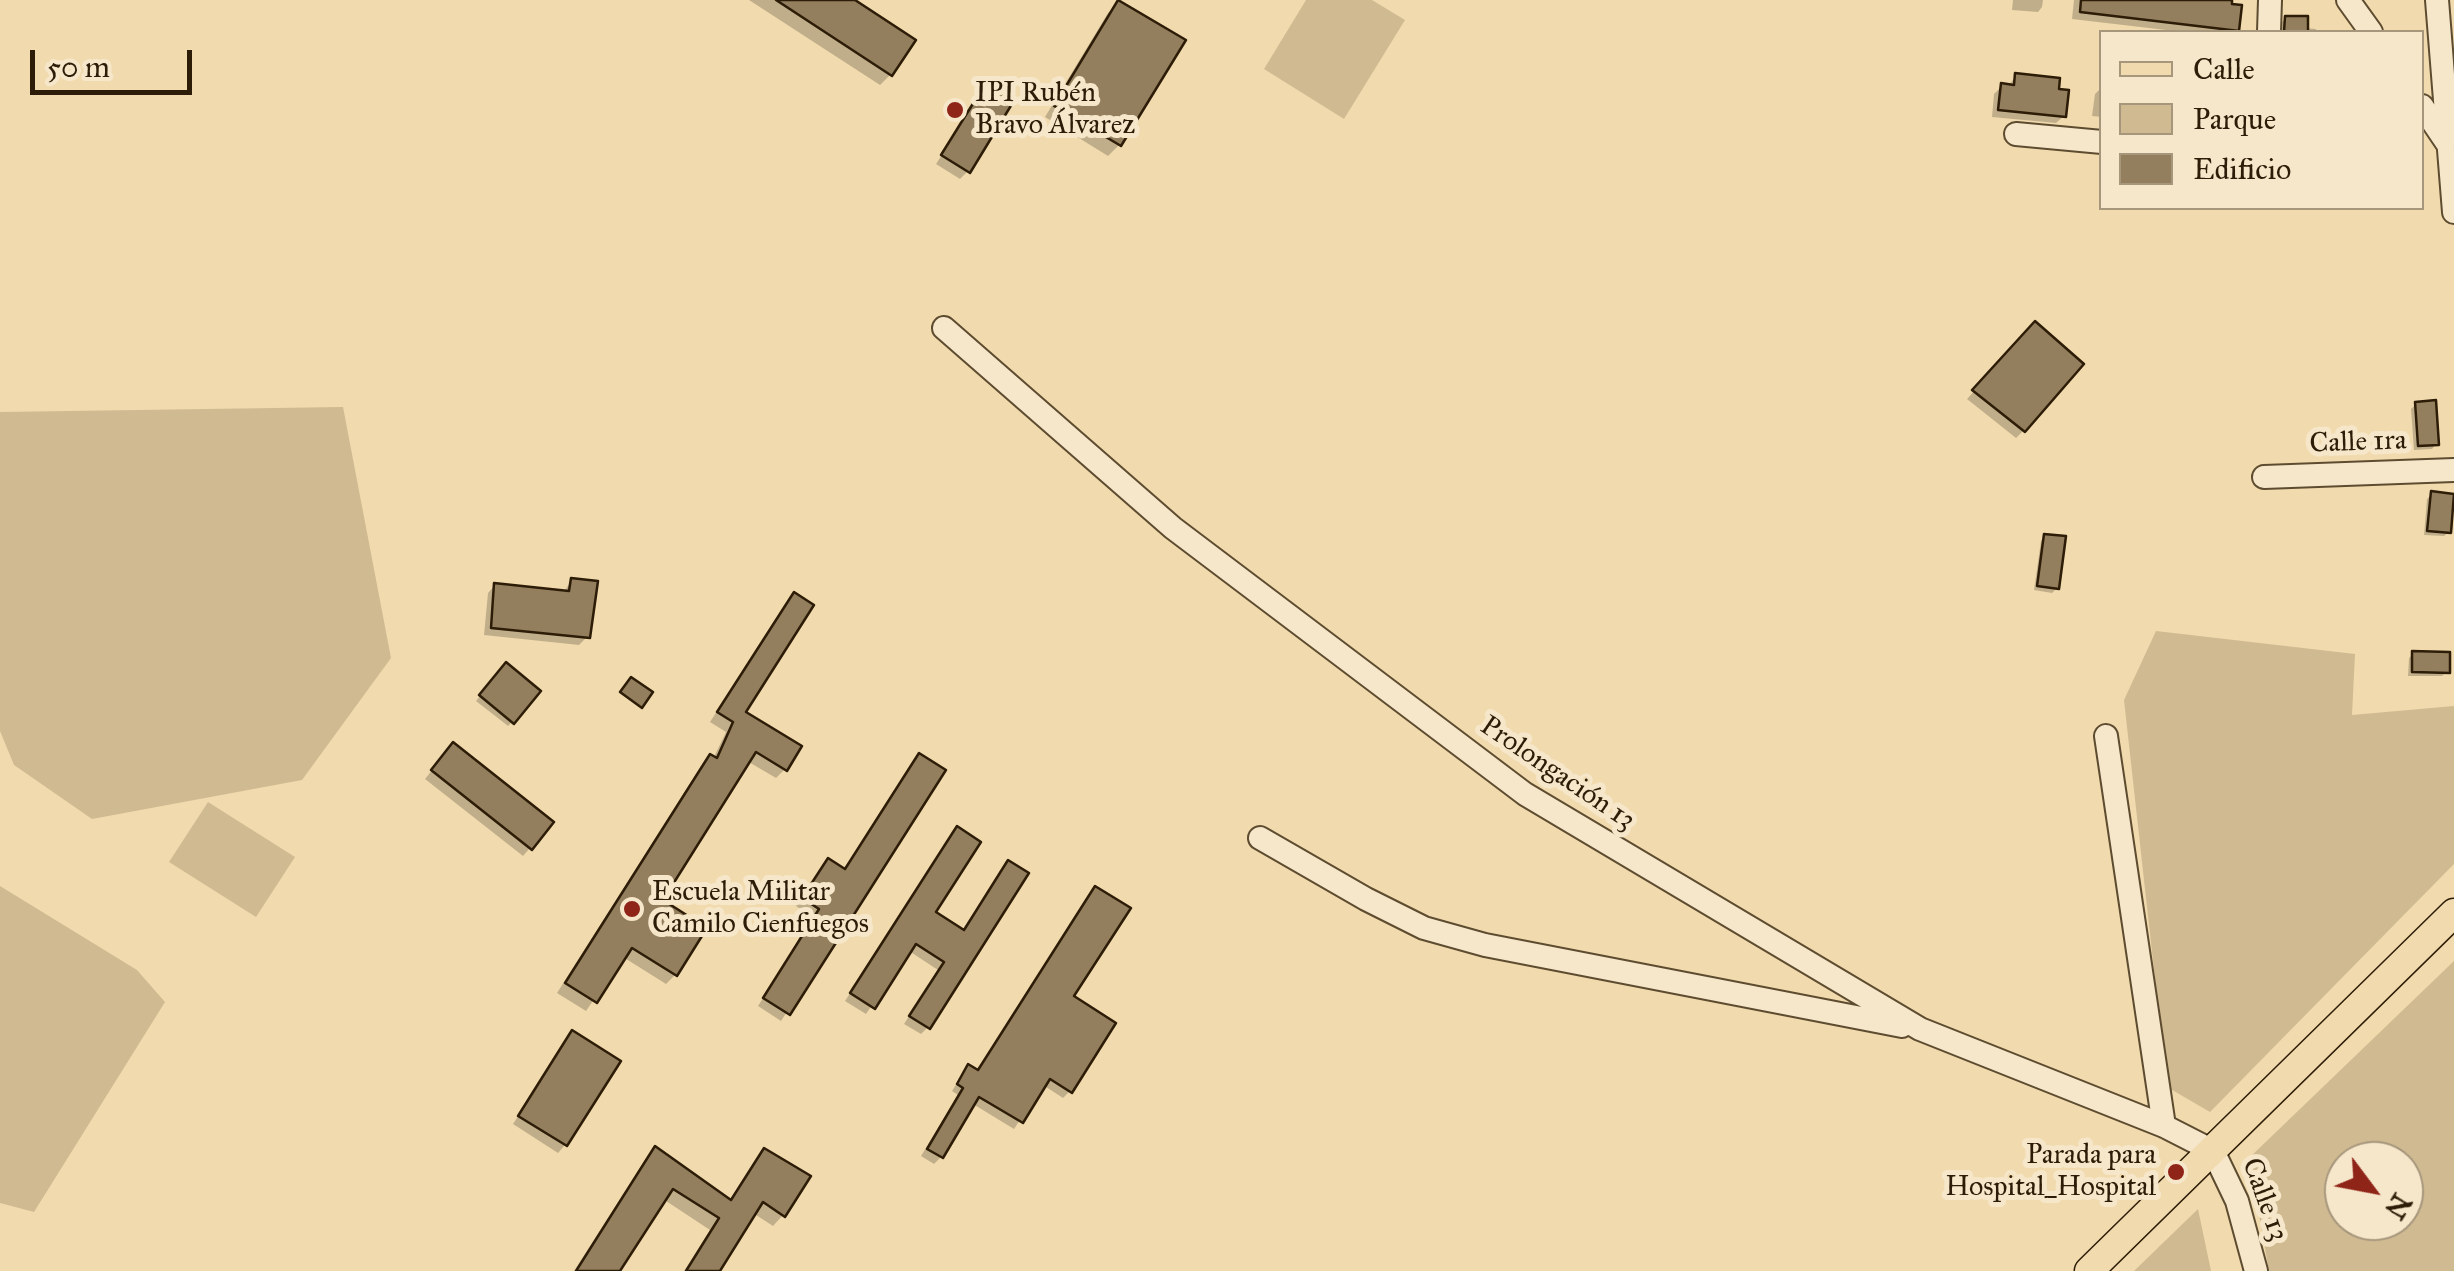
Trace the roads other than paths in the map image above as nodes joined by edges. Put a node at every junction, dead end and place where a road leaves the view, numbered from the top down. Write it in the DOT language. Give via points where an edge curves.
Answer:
graph roads {
  1 [pos="2270,0"];
  2 [pos="2348,0"];
  3 [pos="2436,0"];
  4 [pos="2269,30"];
  5 [pos="2370,30"];
  6 [pos="2424,109"];
  7 [pos="2016,134"];
  8 [pos="2099,142"];
  9 [pos="2448,146"];
  10 [pos="2454,212"];
  11 [pos="944,328"];
  12 [pos="2454,470"];
  13 [pos="2264,477"];
  14 [pos="2106,736"];
  15 [pos="1260,838"];
  16 [pos="2454,913"];
  17 [pos="1920,1030"];
  18 [pos="2164,1126"];
  19 [pos="2212,1151"];
  20 [pos="2088,1271"];
  21 [pos="2256,1271"];
  1 -- 4 [label="street"];
  2 -- 5 [label="street"];
  3 -- 9 [label="street"];
  6 -- 9 [label="street"];
  7 -- 8 [label="street"];
  9 -- 10 [label="street"];
  11 -- 17 [label="street, Prolongación 13" via="1173,528 1525,794"];
  12 -- 13 [label="street, Calle 1ra"];
  14 -- 18 [label="street"];
  15 -- 17 [label="street" via="1424,928"];
  16 -- 19 [label="main road"];
  17 -- 18 [label="street, Prolongación 13"];
  18 -- 19 [label="street, Prolongación 13"];
  19 -- 20 [label="main road"];
  19 -- 21 [label="street, Calle 13" via="2237,1201"];
}
